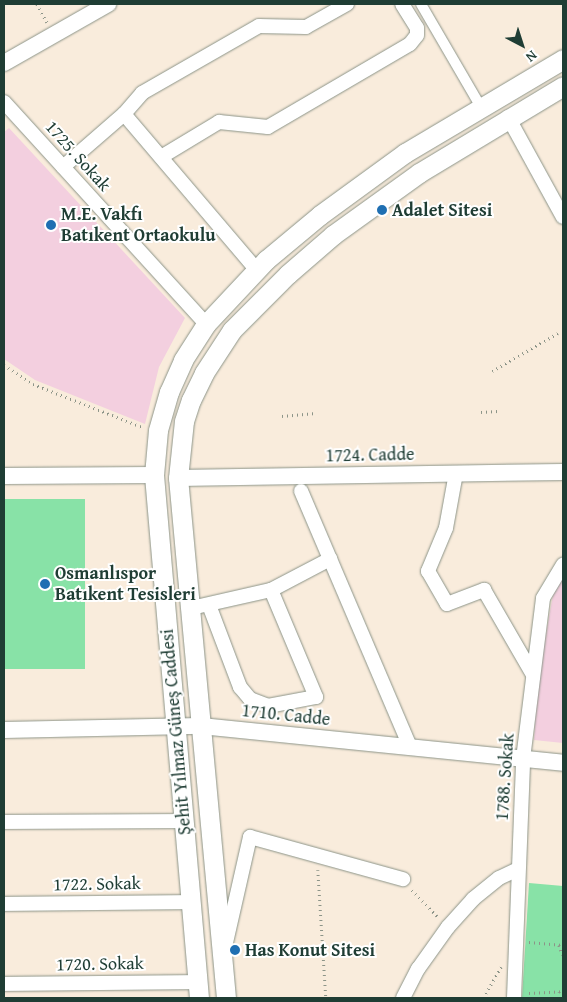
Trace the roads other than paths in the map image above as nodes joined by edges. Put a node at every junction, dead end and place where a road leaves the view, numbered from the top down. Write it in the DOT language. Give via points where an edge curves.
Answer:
graph roads {
  1 [pos="108,4"];
  2 [pos="347,4"];
  3 [pos="402,4"];
  4 [pos="421,4"];
  5 [pos="563,59"];
  6 [pos="4,62"];
  7 [pos="563,86"];
  8 [pos="4,102"];
  9 [pos="481,107"];
  10 [pos="124,114"];
  11 [pos="508,117"];
  12 [pos="161,158"];
  13 [pos="63,166"];
  14 [pos="563,217"];
  15 [pos="256,269"];
  16 [pos="206,324"];
  17 [pos="563,472"];
  18 [pos="456,473"];
  19 [pos="154,475"];
  20 [pos="4,476"];
  21 [pos="178,478"];
  22 [pos="302,491"];
  23 [pos="330,559"];
  24 [pos="563,565"];
  25 [pos="270,590"];
  26 [pos="209,605"];
  27 [pos="190,606"];
  28 [pos="533,675"];
  29 [pos="175,726"];
  30 [pos="201,726"];
  31 [pos="4,730"];
  32 [pos="410,747"];
  33 [pos="523,759"];
  34 [pos="563,763"];
  35 [pos="184,821"];
  36 [pos="4,822"];
  37 [pos="518,869"];
  38 [pos="403,880"];
  39 [pos="191,902"];
  40 [pos="4,904"];
  41 [pos="223,959"];
  42 [pos="4,984"];
  43 [pos="198,990"];
  44 [pos="514,996"];
  45 [pos="226,998"];
  46 [pos="403,998"];
  1 -- 6 [label="street"];
  2 -- 10 [label="street" via="306,27 259,26 142,93"];
  3 -- 12 [label="street" via="417,28 417,35 410,44 268,127 219,122"];
  4 -- 9 [label="street"];
  5 -- 9 [label="main road, Şehit Yılmaz Güneş Caddesi"];
  7 -- 11 [label="main road, Şehit Yılmaz Güneş Caddesi"];
  8 -- 13 [label="street, 1725. Sokak"];
  9 -- 15 [label="main road, Şehit Yılmaz Güneş Caddesi" via="374,176 320,215"];
  10 -- 12 [label="street"];
  10 -- 13 [label="street"];
  11 -- 14 [label="street"];
  11 -- 21 [label="main road, Şehit Yılmaz Güneş Caddesi" via="419,173 333,236 248,311 218,350 191,400 184,421"];
  12 -- 15 [label="street"];
  13 -- 16 [label="street, 1725. Sokak"];
  15 -- 16 [label="main road, Şehit Yılmaz Güneş Caddesi"];
  16 -- 19 [label="main road, Şehit Yılmaz Güneş Caddesi" via="176,376 158,430"];
  17 -- 18 [label="street, 1724. Cadde"];
  18 -- 21 [label="street, 1724. Cadde"];
  18 -- 28 [label="street" via="446,528 428,571 447,604 484,590"];
  19 -- 20 [label="street"];
  19 -- 29 [label="main road, Şehit Yılmaz Güneş Caddesi"];
  21 -- 27 [label="main road, Şehit Yılmaz Güneş Caddesi"];
  22 -- 23 [label="street"];
  23 -- 25 [label="street"];
  23 -- 32 [label="street"];
  24 -- 28 [label="street, 1788. Sokak" via="543,598"];
  25 -- 26 [label="street"];
  25 -- 26 [label="street" via="316,696 268,706 250,699 240,687"];
  26 -- 27 [label="street"];
  27 -- 30 [label="main road, Şehit Yılmaz Güneş Caddesi"];
  28 -- 33 [label="street, 1788. Sokak"];
  29 -- 30 [label="street, 1710. Cadde"];
  29 -- 31 [label="street, 1710. Cadde"];
  29 -- 35 [label="main road, Şehit Yılmaz Güneş Caddesi"];
  30 -- 32 [label="street, 1710. Cadde"];
  30 -- 41 [label="main road, Şehit Yılmaz Güneş Caddesi"];
  32 -- 33 [label="street, 1710. Cadde"];
  33 -- 34 [label="street, 1710. Cadde"];
  33 -- 37 [label="street, 1788. Sokak"];
  35 -- 36 [label="street"];
  35 -- 39 [label="main road, Şehit Yılmaz Güneş Caddesi"];
  37 -- 44 [label="street, 1788. Sokak"];
  37 -- 46 [label="street" via="486,888 448,927 418,969"];
  38 -- 41 [label="street" via="250,837"];
  39 -- 40 [label="street, 1722. Sokak"];
  39 -- 43 [label="main road, Şehit Yılmaz Güneş Caddesi"];
  41 -- 45 [label="main road, Şehit Yılmaz Güneş Caddesi"];
  42 -- 43 [label="street, 1720. Sokak"];
}
